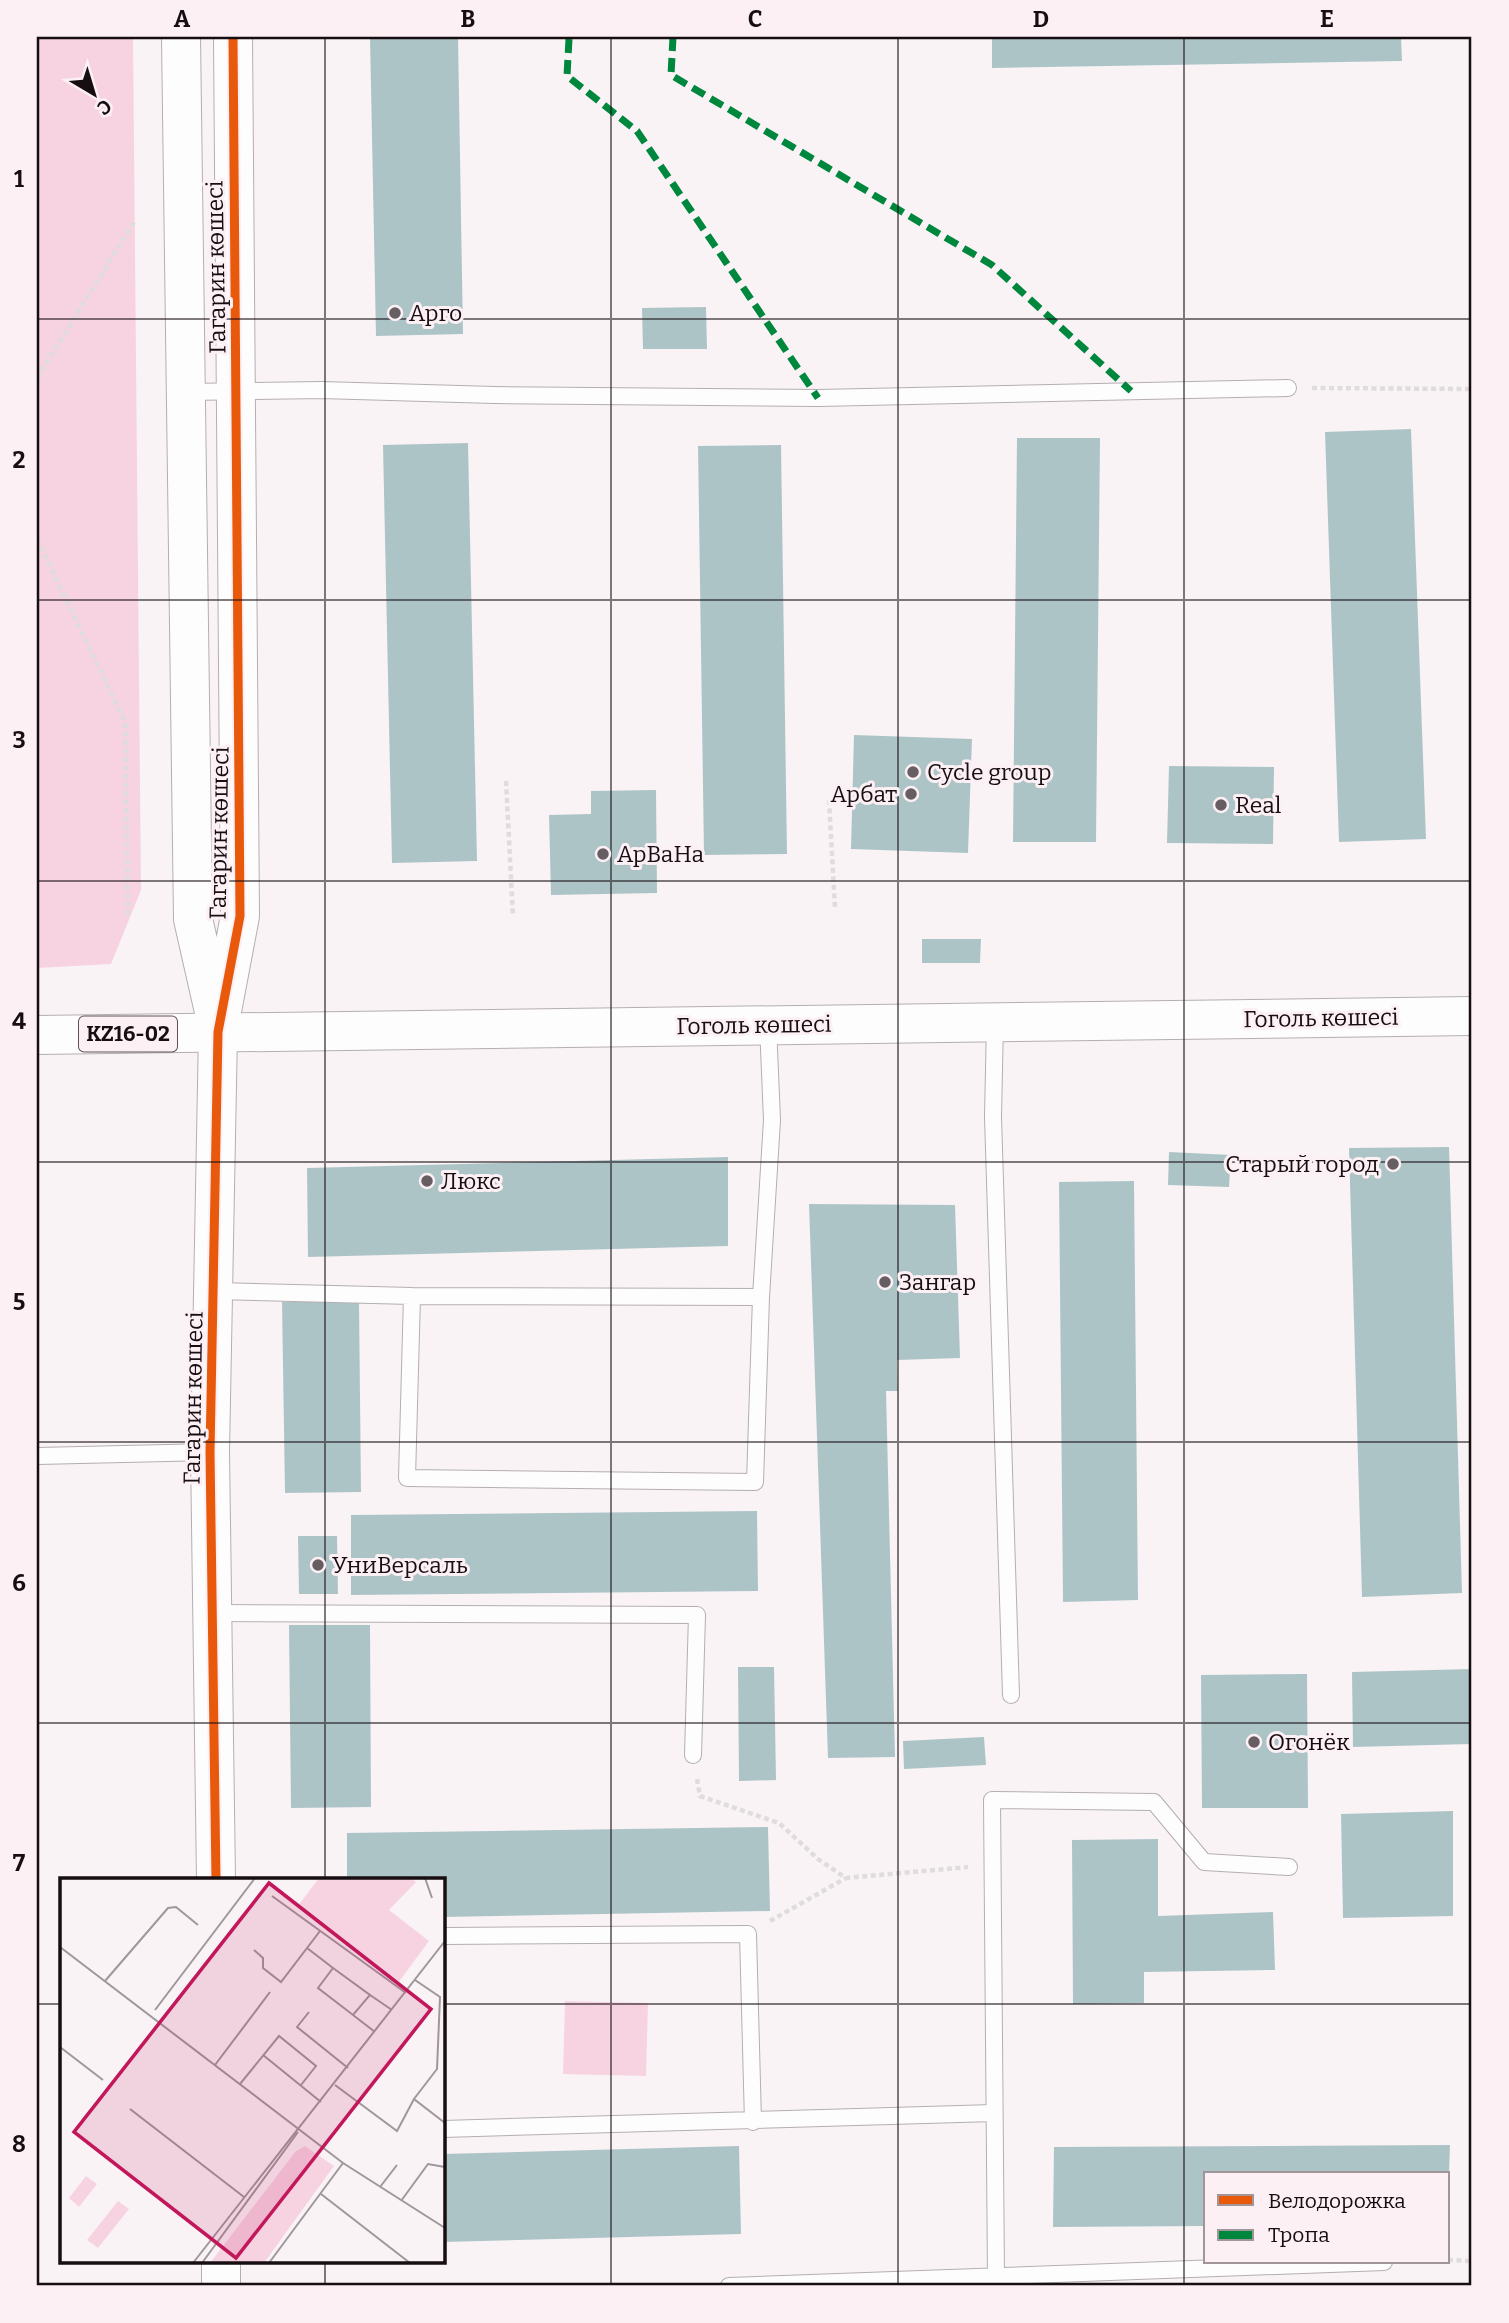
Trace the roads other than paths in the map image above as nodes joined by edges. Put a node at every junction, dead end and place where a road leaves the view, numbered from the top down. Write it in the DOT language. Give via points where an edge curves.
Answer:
graph roads {
  1 [pos="181,37"];
  2 [pos="233,37"];
  3 [pos="1289,388"];
  4 [pos="186,393"];
  5 [pos="237,393"];
  6 [pos="1472,1016"];
  7 [pos="995,1022"];
  8 [pos="768,1025"];
  9 [pos="219,1032"];
  10 [pos="37,1035"];
  11 [pos="214,1291"];
  12 [pos="412,1296"];
  13 [pos="761,1297"];
  14 [pos="210,1452"];
  15 [pos="37,1456"];
  16 [pos="212,1613"];
  17 [pos="1011,1695"];
  18 [pos="693,1755"];
  19 [pos="1289,1867"];
  20 [pos="216,1878"];
  21 [pos="444,1936"];
  22 [pos="995,2113"];
  23 [pos="752,2122"];
  24 [pos="444,2129"];
  25 [pos="221,2264"];
  26 [pos="1332,2264"];
  27 [pos="996,2277"];
  28 [pos="221,2286"];
  29 [pos="729,2286"];
  1 -- 4 [label="street, Гагарин көшесі"];
  2 -- 5 [label="street, Гагарин көшесі"];
  3 -- 5 [label="lane" via="818,398 321,390"];
  4 -- 5 [label="lane"];
  4 -- 9 [label="street, Гагарин көшесі" via="193,919"];
  5 -- 9 [label="street, Гагарин көшесі" via="240,916"];
  6 -- 7 [label="street, Гоголь көшесі"];
  7 -- 8 [label="street, Гоголь көшесі"];
  7 -- 17 [label="lane" via="993,1117"];
  8 -- 9 [label="street, Гоголь көшесі"];
  8 -- 13 [label="lane" via="772,1120"];
  9 -- 10 [label="street, Гоголь көшесі / KZ16-02"];
  9 -- 11 [label="street, Гагарин көшесі"];
  11 -- 12 [label="lane"];
  11 -- 14 [label="street, Гагарин көшесі"];
  12 -- 13 [label="lane"];
  12 -- 13 [label="lane" via="407,1478 755,1482"];
  14 -- 15 [label="lane"];
  14 -- 16 [label="street, Гагарин көшесі"];
  16 -- 18 [label="lane" via="697,1615"];
  16 -- 20 [label="street, Гагарин көшесі"];
  19 -- 22 [label="lane" via="1204,1862 1154,1801 992,1800"];
  21 -- 23 [label="lane" via="748,1934"];
  22 -- 23 [label="lane"];
  22 -- 27 [label="lane"];
  23 -- 24 [label="lane"];
  25 -- 28 [label="street"];
  26 -- 27 [label="lane"];
  27 -- 29 [label="lane"];
}
